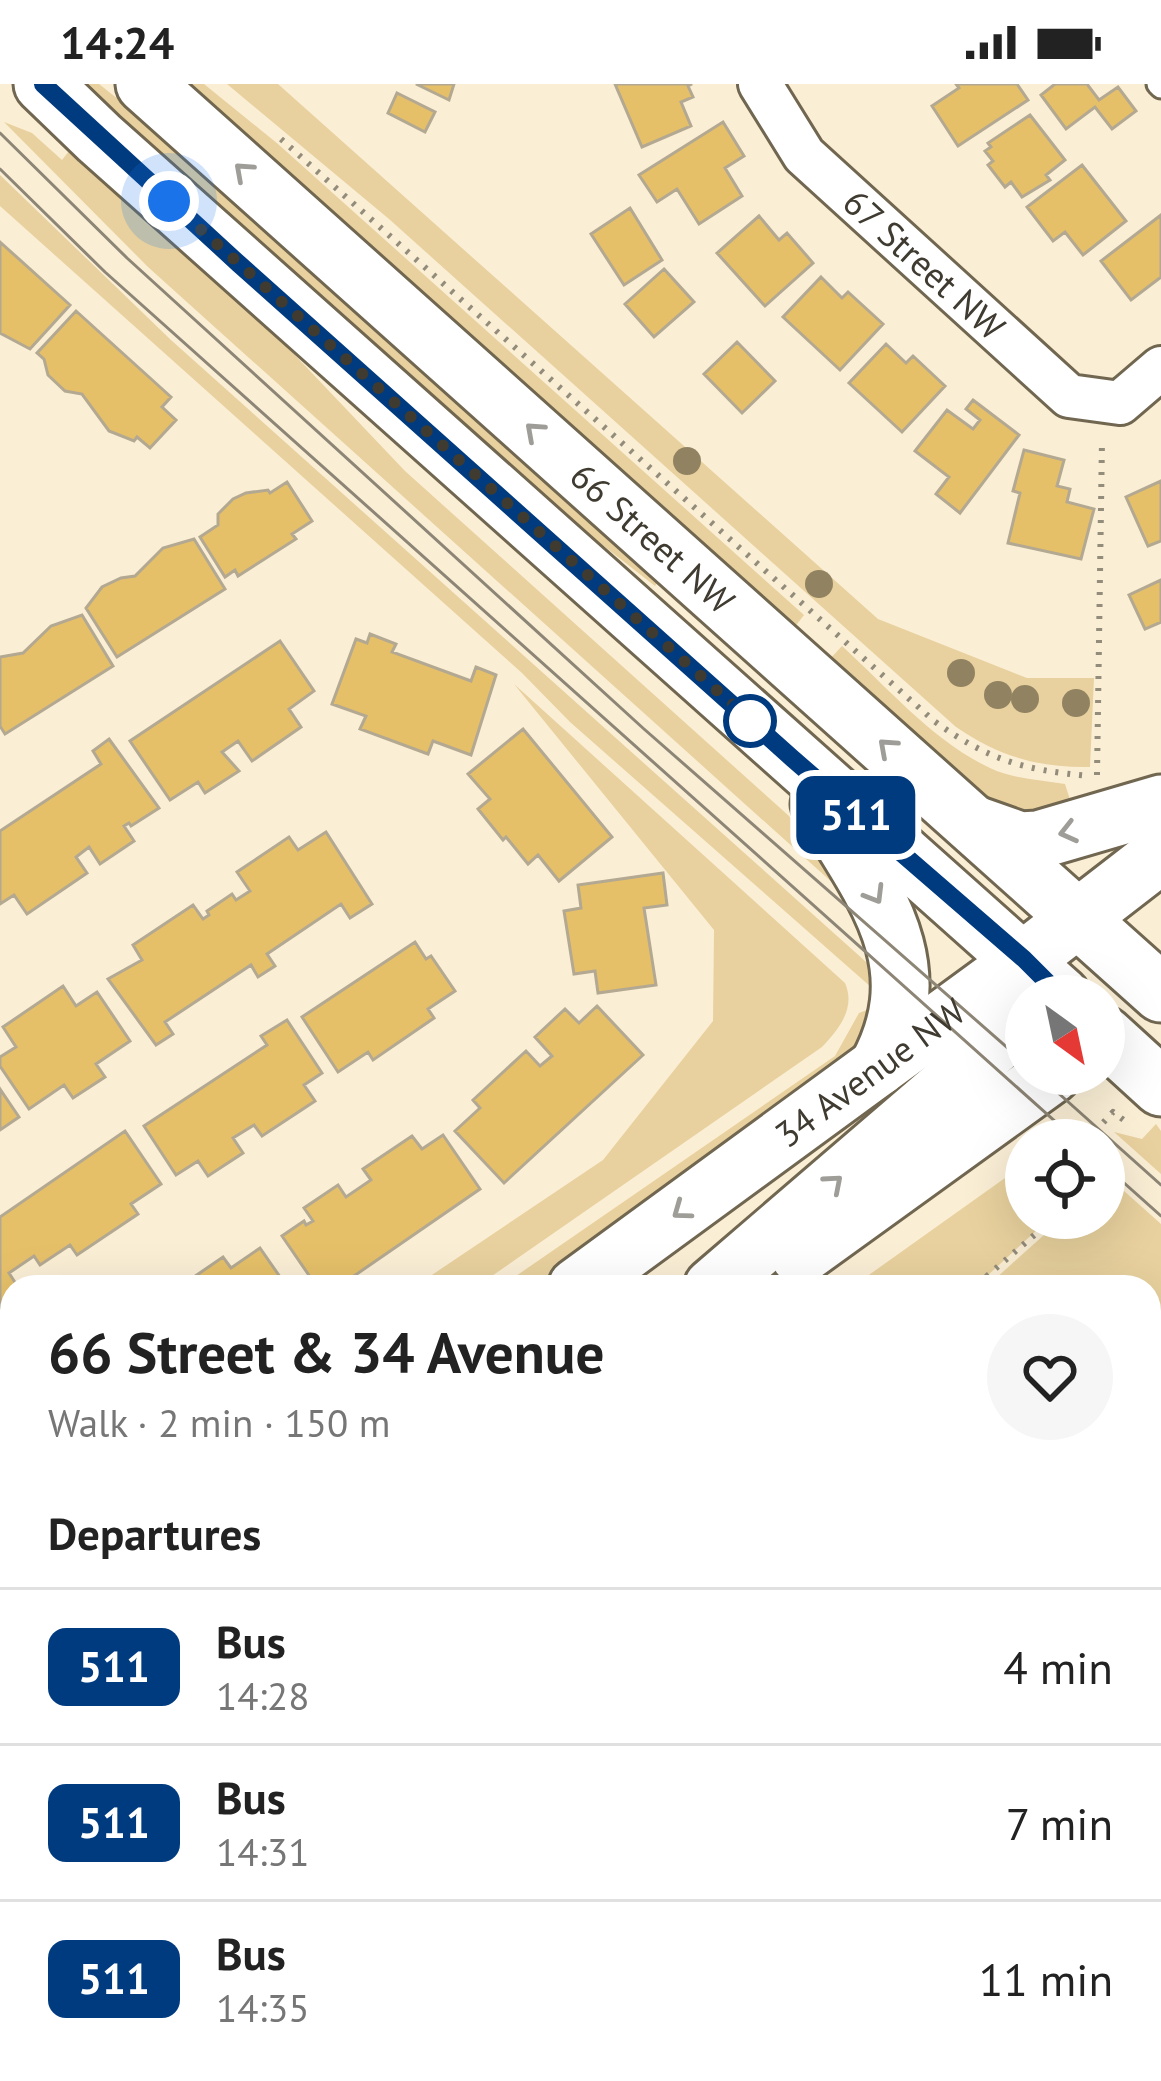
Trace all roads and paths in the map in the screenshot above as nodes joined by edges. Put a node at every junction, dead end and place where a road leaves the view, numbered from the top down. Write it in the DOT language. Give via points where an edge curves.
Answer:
graph roads {
  1 [pos="43,84"];
  2 [pos="145,84"];
  3 [pos="760,84"];
  4 [pos="268,129"];
  5 [pos="1161,368"];
  6 [pos="1111,419"];
  7 [pos="793,759"];
  8 [pos="1161,804"];
  9 [pos="975,825"];
  10 [pos="1161,854"];
  11 [pos="1078,919"];
  12 [pos="1080,975"];
  13 [pos="1091,975"];
  14 [pos="1005,1019"];
  15 [pos="1005,1055"];
  16 [pos="878,1067"];
  17 [pos="1023,1095"];
  18 [pos="1137,1100"];
  19 [pos="1114,1119"];
  20 [pos="1030,1239"];
  21 [pos="593,1275"];
  22 [pos="728,1275"];
  23 [pos="774,1275"];
  24 [pos="988,1275"];
  1 -- 7 [label="main road, 66 Street NW"];
  9 -- 2 [label="main road, 66 Street NW, one-way"];
  3 -- 6 [label="street, 67 Street NW" via="804,155 1055,385"];
  4 -- 6 [label="path" via="934,721 1004,763 1097,777"];
  5 -- 6 [label="street"];
  7 -- 12 [label="main road, 66 Street NW"];
  7 -- 16 [label="main road, one-way" via="888,917 898,951 902,987"];
  8 -- 9 [label="main road, one-way" via="1038,840"];
  9 -- 11 [label="main road, 66 Street NW"];
  10 -- 11 [label="main road"];
  11 -- 13 [label="main road, 66 Street NW"];
  14 -- 16 [label="main road, 34 Avenue NW"];
  22 -- 15 [label="main road, one-way"];
  16 -- 21 [label="main road, 34 Avenue NW, one-way"];
  17 -- 23 [label="main road"];
  18 -- 19 [label="path"];
  20 -- 24 [label="path"];
}
